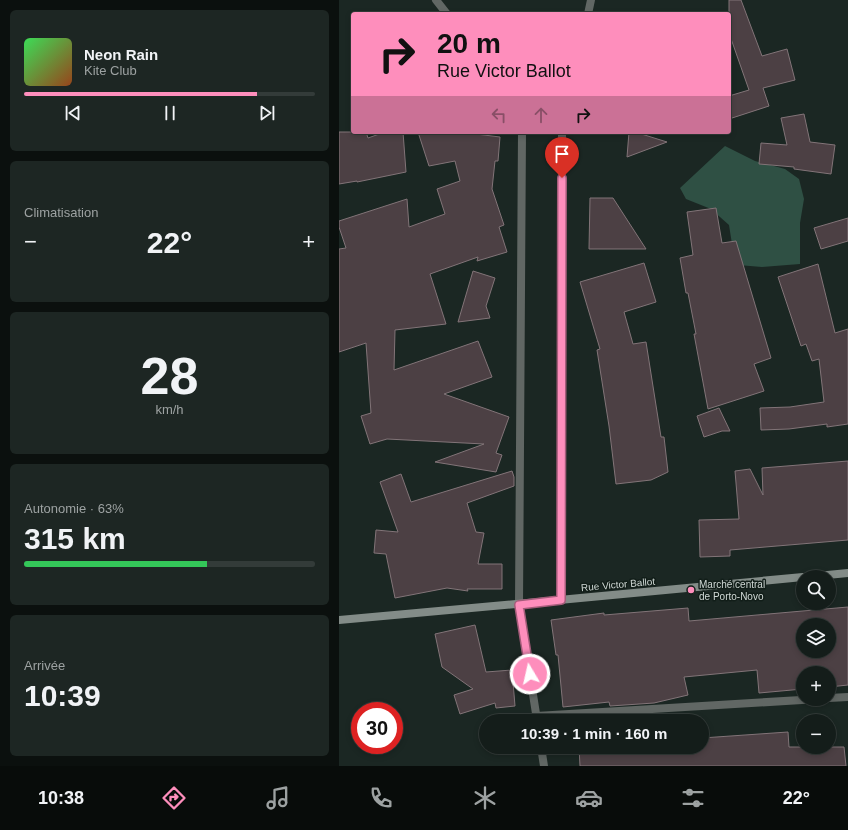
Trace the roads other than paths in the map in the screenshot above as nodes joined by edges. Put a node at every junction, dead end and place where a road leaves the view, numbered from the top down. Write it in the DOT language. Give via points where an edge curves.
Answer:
graph roads {
  1 [pos="436,0"];
  2 [pos="591,0"];
  3 [pos="445,12"];
  4 [pos="588,12"];
  5 [pos="522,134"];
  6 [pos="562,134"];
  7 [pos="848,573"];
  8 [pos="836,574"];
  9 [pos="796,578"];
  10 [pos="561,600"];
  11 [pos="519,605"];
  12 [pos="339,620"];
  13 [pos="848,697"];
  14 [pos="836,698"];
  15 [pos="796,701"];
  16 [pos="536,714"];
  17 [pos="607,714"];
  18 [pos="542,754"];
  19 [pos="544,766"];
  1 -- 3 [label="street"];
  2 -- 4 [label="street"];
  5 -- 11 [label="street"];
  6 -- 10 [label="street"];
  7 -- 8 [label="main road"];
  9 -- 10 [label="main road, Rue Victor Ballot"];
  10 -- 11 [label="main road, Rue Victor Ballot"];
  11 -- 12 [label="main road, Rue Victor Ballot"];
  11 -- 16 [label="street"];
  13 -- 14 [label="street"];
  15 -- 17 [label="street"];
  18 -- 19 [label="street"];
}
